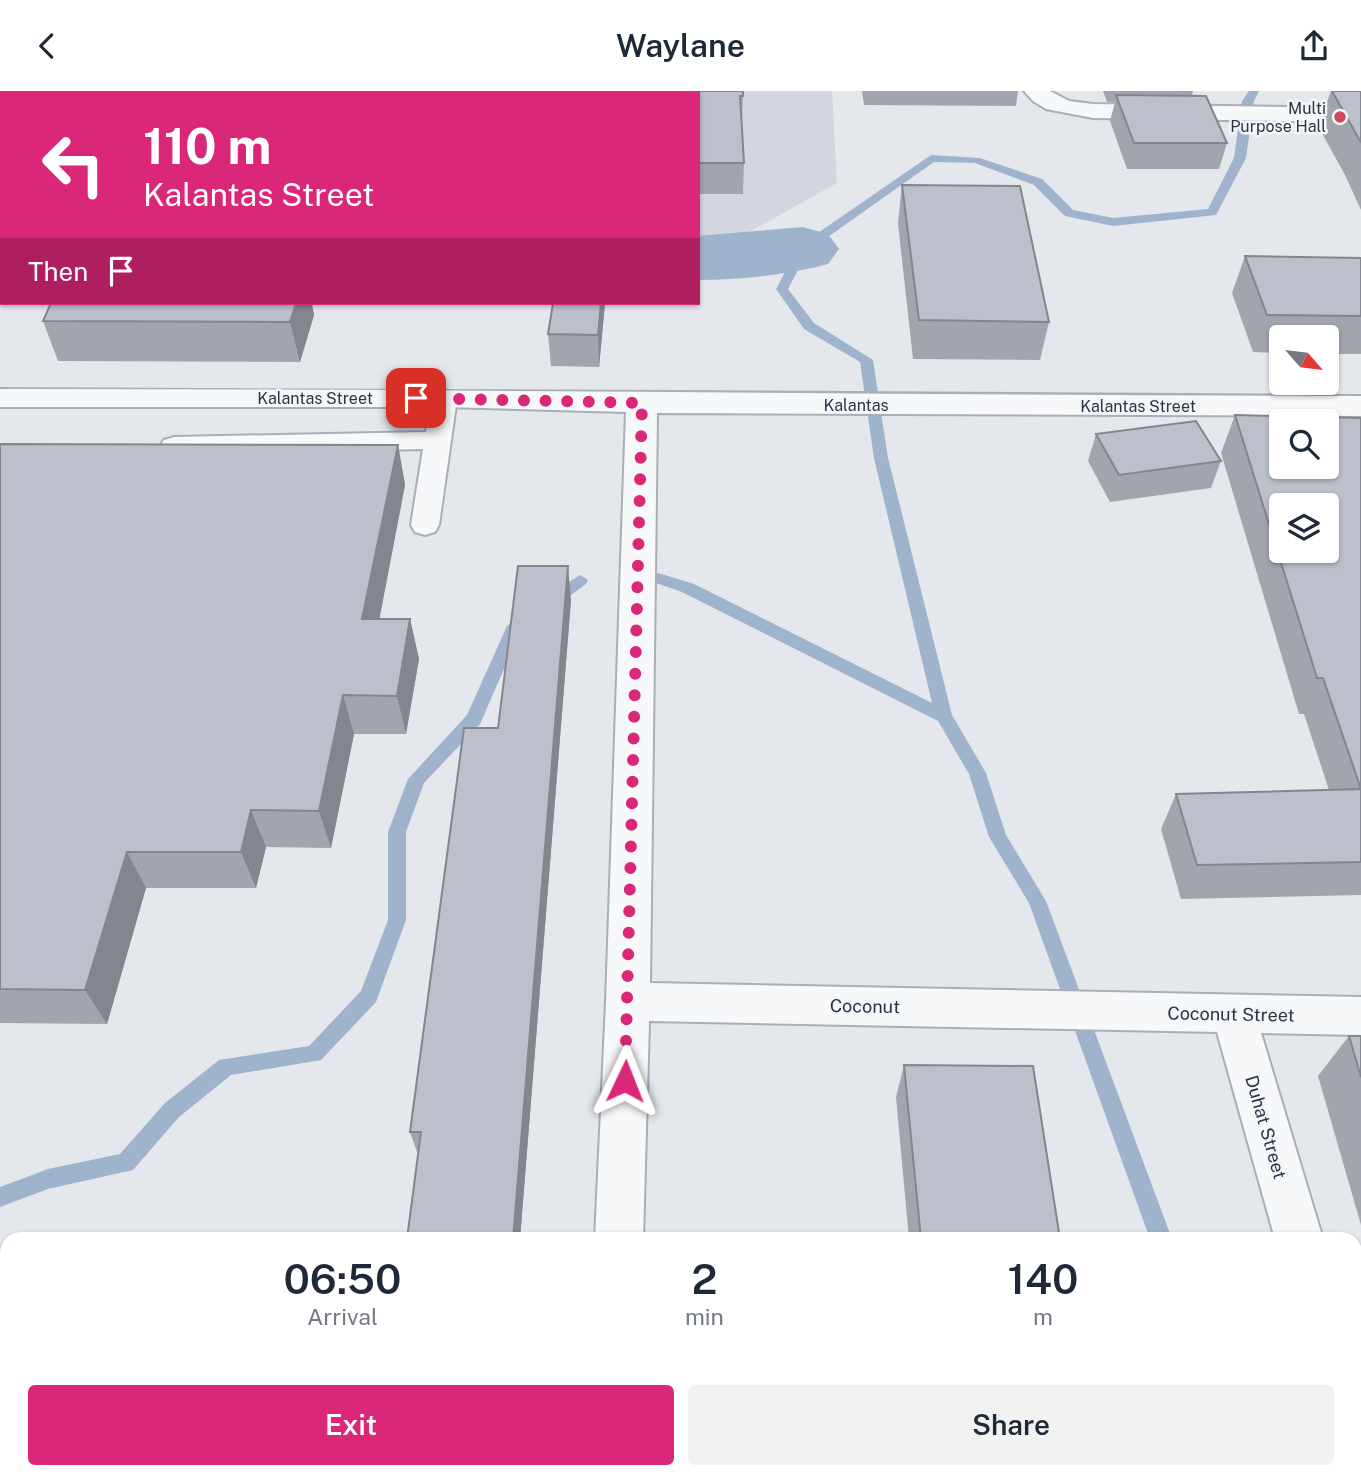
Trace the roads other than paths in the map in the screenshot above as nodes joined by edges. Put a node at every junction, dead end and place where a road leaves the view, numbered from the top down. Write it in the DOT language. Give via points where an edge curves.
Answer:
graph roads {
  1 [pos="1036,91"];
  2 [pos="1361,115"];
  3 [pos="0,398"];
  4 [pos="444,398"];
  5 [pos="642,403"];
  6 [pos="798,404"];
  7 [pos="914,405"];
  8 [pos="1361,406"];
  9 [pos="438,440"];
  10 [pos="150,446"];
  11 [pos="425,525"];
  12 [pos="628,1002"];
  13 [pos="1102,1010"];
  14 [pos="1234,1015"];
  15 [pos="1361,1016"];
  16 [pos="619,1232"];
  17 [pos="1296,1232"];
  1 -- 2 [label="street" via="1043,99 1068,108"];
  3 -- 4 [label="street, Kalantas Street"];
  4 -- 5 [label="street, Kalantas Street"];
  4 -- 9 [label="lane"];
  5 -- 6 [label="street, Kalantas Street"];
  5 -- 12 [label="street"];
  6 -- 7 [label="street, Kalantas"];
  7 -- 8 [label="street, Kalantas Street"];
  9 -- 10 [label="lane"];
  9 -- 11 [label="lane"];
  12 -- 13 [label="street, Coconut"];
  12 -- 16 [label="street"];
  13 -- 14 [label="street, Coconut Street"];
  14 -- 15 [label="street, Coconut Street"];
  14 -- 17 [label="street, Duhat Street"];
}
